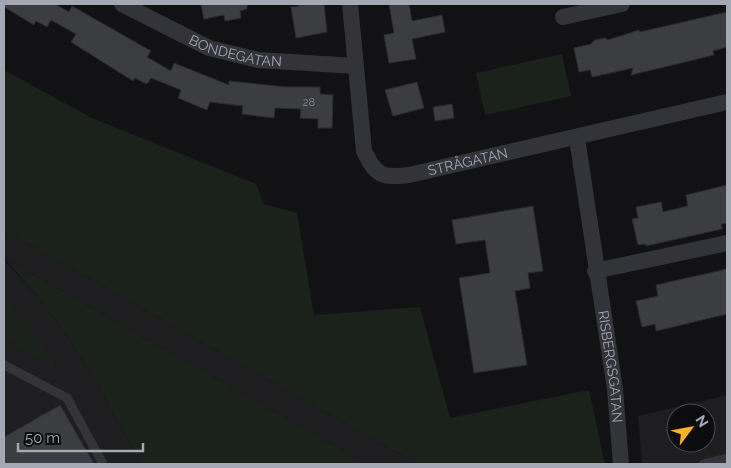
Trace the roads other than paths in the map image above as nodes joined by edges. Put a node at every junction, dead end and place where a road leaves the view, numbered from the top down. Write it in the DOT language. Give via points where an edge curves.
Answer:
graph roads {
  1 [pos="122,4"];
  2 [pos="350,4"];
  3 [pos="622,4"];
  4 [pos="563,17"];
  5 [pos="356,66"];
  6 [pos="727,102"];
  7 [pos="577,138"];
  8 [pos="727,243"];
  9 [pos="595,271"];
  10 [pos="4,365"];
  11 [pos="727,458"];
  12 [pos="103,464"];
  13 [pos="621,464"];
  14 [pos="703,464"];
  1 -- 5 [label="street, BONDEGATAN" via="209,48 258,60"];
  2 -- 5 [label="street, STRÅGATAN"];
  3 -- 4 [label="street"];
  5 -- 7 [label="street, STRÅGATAN" via="364,150 372,167 388,177"];
  6 -- 7 [label="street, STRÅGATAN"];
  7 -- 9 [label="street, RISBERGSGATAN"];
  8 -- 9 [label="street"];
  9 -- 13 [label="street, RISBERGSGATAN" via="615,390"];
  10 -- 12 [label="lane" via="67,398"];
  11 -- 14 [label="lane"];
}
